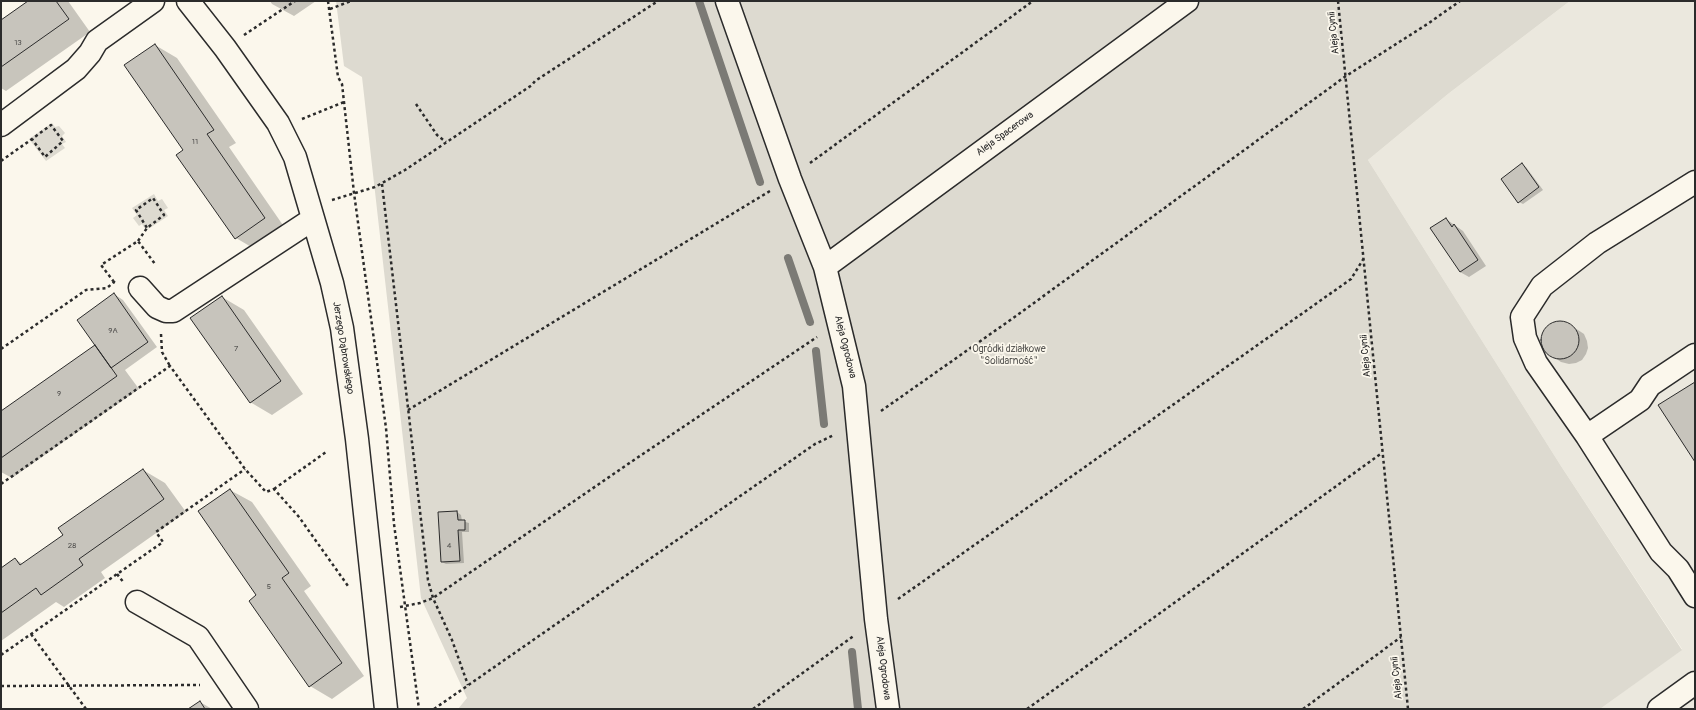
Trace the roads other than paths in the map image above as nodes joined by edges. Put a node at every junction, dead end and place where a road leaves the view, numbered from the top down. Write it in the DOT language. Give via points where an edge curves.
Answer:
graph roads {
  1 [pos="153,1"];
  2 [pos="188,1"];
  3 [pos="727,1"];
  4 [pos="1187,1"];
  5 [pos="1,125"];
  6 [pos="1695,182"];
  7 [pos="313,219"];
  8 [pos="825,267"];
  9 [pos="140,288"];
  10 [pos="1695,355"];
  11 [pos="1587,436"];
  12 [pos="1695,596"];
  13 [pos="137,602"];
  14 [pos="1695,683"];
  15 [pos="247,709"];
  16 [pos="386,709"];
  17 [pos="888,709"];
  18 [pos="1659,709"];
  1 -- 5 [label="street" via="97,42 76,69"];
  2 -- 7 [label="street, Jerzego Dąbrowskiego" via="278,123 295,157"];
  3 -- 8 [label="street, Aleja Ogrodowa" via="790,179"];
  4 -- 8 [label="street, Aleja Spacerowa"];
  6 -- 11 [label="street" via="1597,243 1542,286 1522,317 1525,338 1536,363"];
  7 -- 9 [label="street" via="173,311 157,307"];
  7 -- 16 [label="street, Jerzego Dąbrowskiego" via="342,328 365,507"];
  8 -- 17 [label="street, Aleja Ogrodowa" via="854,386 876,620"];
  10 -- 11 [label="street" via="1650,385 1640,400"];
  11 -- 12 [label="street" via="1660,552 1678,569"];
  13 -- 15 [label="street" via="198,637"];
  14 -- 18 [label="street"];
}
